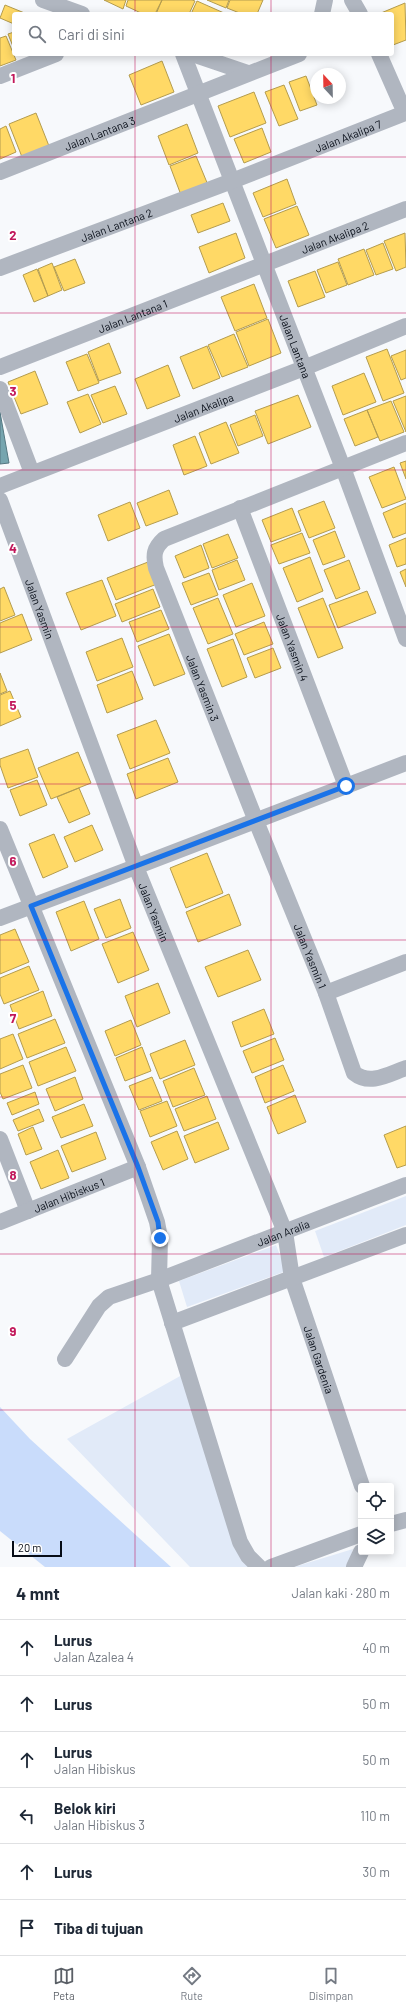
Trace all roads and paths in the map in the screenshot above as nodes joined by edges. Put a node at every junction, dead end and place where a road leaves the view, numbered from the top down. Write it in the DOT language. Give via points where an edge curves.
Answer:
graph roads {
  1 [pos="43,0"];
  2 [pos="325,0"];
  3 [pos="352,0"];
  4 [pos="74,12"];
  5 [pos="322,12"];
  6 [pos="359,12"];
  7 [pos="51,56"];
  8 [pos="184,56"];
  9 [pos="198,56"];
  10 [pos="294,56"];
  11 [pos="381,56"];
  12 [pos="248,74"];
  13 [pos="0,76"];
  14 [pos="198,93"];
  15 [pos="405,114"];
  16 [pos="0,172"];
  17 [pos="232,181"];
  18 [pos="406,209"];
  19 [pos="264,266"];
  20 [pos="0,268"];
  21 [pos="406,326"];
  22 [pos="0,367"];
  23 [pos="304,368"];
  24 [pos="0,389"];
  25 [pos="406,443"];
  26 [pos="342,468"];
  27 [pos="32,473"];
  28 [pos="0,486"];
  29 [pos="0,500"];
  30 [pos="240,508"];
  31 [pos="406,639"];
  32 [pos="406,763"];
  33 [pos="346,786"];
  34 [pos="256,821"];
  35 [pos="0,828"];
  36 [pos="136,867"];
  37 [pos="31,906"];
  38 [pos="0,918"];
  39 [pos="406,962"];
  40 [pos="326,993"];
  41 [pos="406,1068"];
  42 [pos="0,1139"];
  43 [pos="138,1167"];
  44 [pos="406,1185"];
  45 [pos="28,1211"];
  46 [pos="0,1222"];
  47 [pos="285,1232"];
  48 [pos="406,1235"];
  49 [pos="292,1278"];
  50 [pos="159,1280"];
  51 [pos="172,1323"];
  52 [pos="65,1359"];
  53 [pos="361,1483"];
  54 [pos="406,1520"];
  55 [pos="394,1523"];
  56 [pos="358,1535"];
  57 [pos="360,1555"];
  58 [pos="259,1567"];
  59 [pos="271,1567"];
  60 [pos="354,1567"];
  1 -- 4 [label="street"];
  2 -- 5 [label="street"];
  3 -- 6 [label="street"];
  7 -- 13 [label="street"];
  8 -- 14 [label="street, Jalan Lantana"];
  9 -- 12 [label="street"];
  10 -- 12 [label="street, Jalan Lantana 3"];
  11 -- 15 [label="street, Jalan Akalipa 7"];
  12 -- 14 [label="street, Jalan Lantana 3"];
  14 -- 16 [label="street, Jalan Lantana 3"];
  14 -- 17 [label="street, Jalan Lantana"];
  15 -- 17 [label="street, Jalan Akalipa 7"];
  17 -- 19 [label="street, Jalan Lantana"];
  17 -- 20 [label="street, Jalan Lantana 2"];
  18 -- 19 [label="street, Jalan Akalipa 2"];
  19 -- 22 [label="street, Jalan Lantana 1"];
  19 -- 23 [label="street, Jalan Lantana"];
  21 -- 23 [label="street, Jalan Akalipa"];
  23 -- 26 [label="street, Jalan Lantana"];
  23 -- 27 [label="street, Jalan Akalipa"];
  24 -- 27 [label="street"];
  25 -- 26 [label="street"];
  26 -- 30 [label="street"];
  26 -- 31 [label="street, Jalan Lantana"];
  27 -- 28 [label="street, Jalan Akalipa"];
  29 -- 36 [label="street, Jalan Yasmin"];
  30 -- 33 [label="street, Jalan Yasmin 4"];
  30 -- 34 [label="street, Jalan Yasmin 3" via="164,538 153,553 156,568"];
  32 -- 33 [label="street"];
  33 -- 34 [label="street"];
  34 -- 36 [label="street"];
  34 -- 40 [label="street, Jalan Yasmin 1"];
  35 -- 37 [label="street"];
  36 -- 37 [label="street"];
  36 -- 47 [label="street, Jalan Yasmin"];
  37 -- 38 [label="street"];
  37 -- 43 [label="street"];
  39 -- 40 [label="street"];
  40 -- 41 [label="street, Jalan Yasmin 1" via="354,1073 366,1080 373,1080"];
  42 -- 45 [label="street"];
  43 -- 45 [label="street, Jalan Hibiskus 1"];
  43 -- 50 [label="street" via="159,1228"];
  44 -- 47 [label="street, Jalan Aralia"];
  45 -- 46 [label="street, Jalan Hibiskus 1"];
  47 -- 49 [label="street, Jalan Gardenia"];
  47 -- 50 [label="street, Jalan Aralia"];
  48 -- 49 [label="street"];
  49 -- 51 [label="street"];
  49 -- 53 [label="street, Jalan Gardenia"];
  50 -- 51 [label="street"];
  50 -- 52 [label="street, Jalan Aralia" via="106,1299"];
  51 -- 58 [label="street" via="240,1542 248,1556"];
  54 -- 55 [label="street"];
  56 -- 59 [label="street"];
  57 -- 60 [label="street"];
}
